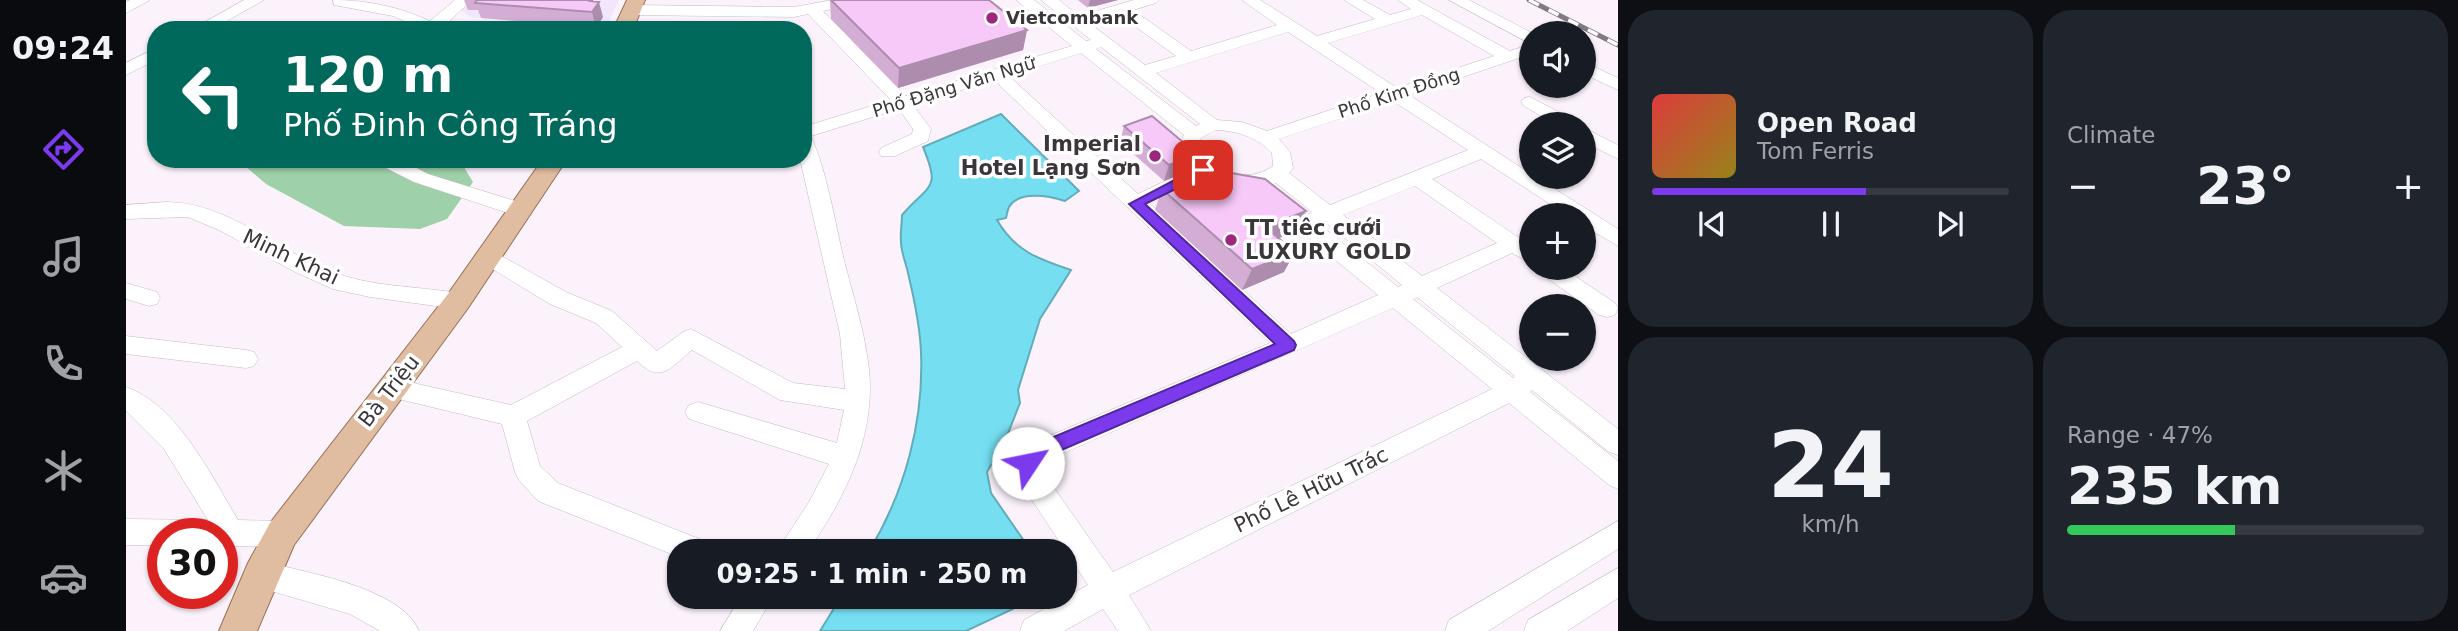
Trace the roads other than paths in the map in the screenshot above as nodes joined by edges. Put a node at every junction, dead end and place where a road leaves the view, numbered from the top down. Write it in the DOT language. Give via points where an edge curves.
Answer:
graph roads {
  1 [pos="142,0"];
  2 [pos="256,0"];
  3 [pos="464,0"];
  4 [pos="855,0"];
  5 [pos="1151,0"];
  6 [pos="1250,0"];
  7 [pos="1352,0"];
  8 [pos="1406,0"];
  9 [pos="1457,0"];
  10 [pos="1037,1"];
  11 [pos="339,2"];
  12 [pos="634,5"];
  13 [pos="818,6"];
  14 [pos="126,8"];
  15 [pos="787,8"];
  16 [pos="1121,9"];
  17 [pos="1424,10"];
  18 [pos="1388,20"];
  19 [pos="216,21"];
  20 [pos="418,21"];
  21 [pos="443,21"];
  22 [pos="1078,21"];
  23 [pos="1290,26"];
  24 [pos="1519,33"];
  25 [pos="1104,41"];
  26 [pos="1316,42"];
  27 [pos="1085,47"];
  28 [pos="1519,53"];
  29 [pos="1188,56"];
  30 [pos="1509,57"];
  31 [pos="147,58"];
  32 [pos="126,70"];
  33 [pos="1145,71"];
  34 [pos="1596,73"];
  35 [pos="997,74"];
  36 [pos="1618,85"];
  37 [pos="1398,94"];
  38 [pos="1530,102"];
  39 [pos="903,103"];
  40 [pos="1547,112"];
  41 [pos="1213,125"];
  42 [pos="1193,133"];
  43 [pos="812,136"];
  44 [pos="1266,137"];
  45 [pos="1484,151"];
  46 [pos="888,152"];
  47 [pos="401,168"];
  48 [pos="549,168"];
  49 [pos="811,168"];
  50 [pos="1519,169"];
  51 [pos="1203,170"];
  52 [pos="1278,174"];
  53 [pos="1417,178"];
  54 [pos="1255,183"];
  55 [pos="1547,189"];
  56 [pos="1565,203"];
  57 [pos="1136,204"];
  58 [pos="521,210"];
  59 [pos="126,212"];
  60 [pos="1326,214"];
  61 [pos="1304,223"];
  62 [pos="1596,225"];
  63 [pos="1618,239"];
  64 [pos="1519,247"];
  65 [pos="1519,251"];
  66 [pos="489,257"];
  67 [pos="1565,280"];
  68 [pos="126,291"];
  69 [pos="1406,291"];
  70 [pos="149,298"];
  71 [pos="458,301"];
  72 [pos="1607,309"];
  73 [pos="126,345"];
  74 [pos="1288,345"];
  75 [pos="639,349"];
  76 [pos="246,359"];
  77 [pos="1535,376"];
  78 [pos="391,388"];
  79 [pos="1511,391"];
  80 [pos="126,397"];
  81 [pos="858,401"];
  82 [pos="698,412"];
  83 [pos="513,416"];
  84 [pos="1618,444"];
  85 [pos="844,457"];
  86 [pos="1618,477"];
  87 [pos="221,518"];
  88 [pos="126,532"];
  89 [pos="147,532"];
  90 [pos="238,533"];
  91 [pos="282,534"];
  92 [pos="1618,534"];
  93 [pos="667,539"];
  94 [pos="799,539"];
  95 [pos="261,575"];
  96 [pos="1618,582"];
  97 [pos="1110,589"];
  98 [pos="750,609"];
  99 [pos="234,628"];
  100 [pos="404,631"];
  101 [pos="735,631"];
  102 [pos="1035,631"];
  103 [pos="1136,631"];
  104 [pos="1460,631"];
  105 [pos="1539,631"];
  1 -- 14 [label="street"];
  2 -- 19 [label="street"];
  3 -- 21 [label="street"];
  4 -- 13 [label="street"];
  5 -- 16 [label="street"];
  6 -- 23 [label="street"];
  7 -- 18 [label="street"];
  8 -- 17 [label="street"];
  9 -- 24 [label="street"];
  10 -- 22 [label="street"];
  10 -- 27 [label="street"];
  11 -- 20 [label="street" via="397,12"];
  12 -- 15 [label="street"];
  13 -- 15 [label="street"];
  13 -- 39 [label="street"];
  16 -- 22 [label="street"];
  16 -- 29 [label="street"];
  17 -- 18 [label="street"];
  17 -- 30 [label="street"];
  18 -- 26 [label="street"];
  22 -- 25 [label="street"];
  23 -- 26 [label="street"];
  23 -- 29 [label="street"];
  25 -- 27 [label="street, Phố Đặng Văn Ngữ"];
  25 -- 33 [label="street"];
  26 -- 37 [label="street"];
  27 -- 35 [label="street, Phố Đặng Văn Ngữ"];
  27 -- 42 [label="street"];
  28 -- 30 [label="street, Phố Kim Đồng"];
  29 -- 33 [label="street"];
  30 -- 37 [label="street, Phố Kim Đồng"];
  31 -- 32 [label="street"];
  33 -- 41 [label="street"];
  34 -- 36 [label="street"];
  35 -- 39 [label="street, Phố Đặng Văn Ngữ"];
  35 -- 57 [label="street"];
  37 -- 44 [label="street, Phố Kim Đồng"];
  37 -- 45 [label="street"];
  38 -- 40 [label="street"];
  39 -- 43 [label="street, Phố Đặng Văn Ngữ"];
  39 -- 46 [label="street" via="923,134"];
  41 -- 42 [label="street"];
  41 -- 44 [label="street" via="1241,127"];
  42 -- 51 [label="street" via="1187,141 1188,151"];
  44 -- 52 [label="street" via="1282,152"];
  45 -- 50 [label="street"];
  45 -- 53 [label="street"];
  47 -- 58 [label="street"];
  48 -- 58 [label="main road, Bà Triệu"];
  49 -- 81 [label="street" via="855,355"];
  51 -- 54 [label="street" via="1228,180"];
  51 -- 57 [label="street"];
  52 -- 54 [label="street"];
  52 -- 60 [label="street"];
  53 -- 60 [label="street"];
  53 -- 64 [label="street"];
  54 -- 61 [label="street"];
  55 -- 56 [label="street"];
  57 -- 74 [label="street"];
  58 -- 66 [label="main road, Bà Triệu"];
  59 -- 71 [label="street, Minh Khai" via="192,212 299,267 341,283"];
  60 -- 61 [label="street"];
  60 -- 69 [label="street"];
  61 -- 69 [label="street"];
  62 -- 63 [label="street"];
  65 -- 69 [label="street"];
  66 -- 71 [label="main road, Bà Triệu"];
  66 -- 75 [label="street" via="558,298 604,317"];
  67 -- 72 [label="street"];
  68 -- 70 [label="street"];
  69 -- 74 [label="street"];
  69 -- 77 [label="street"];
  69 -- 79 [label="street"];
  71 -- 78 [label="main road, Bà Triệu"];
  73 -- 76 [label="street"];
  74 -- 97 [label="street" via="1039,452 1028,463 1033,480"];
  75 -- 81 [label="street" via="656,365 691,338 789,393"];
  75 -- 83 [label="street"];
  77 -- 79 [label="street, Phố Lê Hữu Trác"];
  77 -- 84 [label="street"];
  78 -- 83 [label="street"];
  78 -- 91 [label="main road, Bà Triệu"];
  79 -- 86 [label="street"];
  79 -- 97 [label="street, Phố Lê Hữu Trác"];
  80 -- 87 [label="street" via="175,443"];
  81 -- 85 [label="street"];
  82 -- 85 [label="street"];
  83 -- 93 [label="street" via="527,472 548,492"];
  85 -- 94 [label="street" via="829,496"];
  88 -- 89 [label="street"];
  90 -- 91 [label="street"];
  91 -- 95 [label="main road, Bà Triệu"];
  92 -- 104 [label="street"];
  95 -- 99 [label="main road, Bà Triệu"];
  95 -- 100 [label="street" via="367,605"];
  96 -- 105 [label="street"];
  97 -- 102 [label="street, Phố Lê Hữu Trác"];
  97 -- 103 [label="street"];
  98 -- 101 [label="street"];
}
